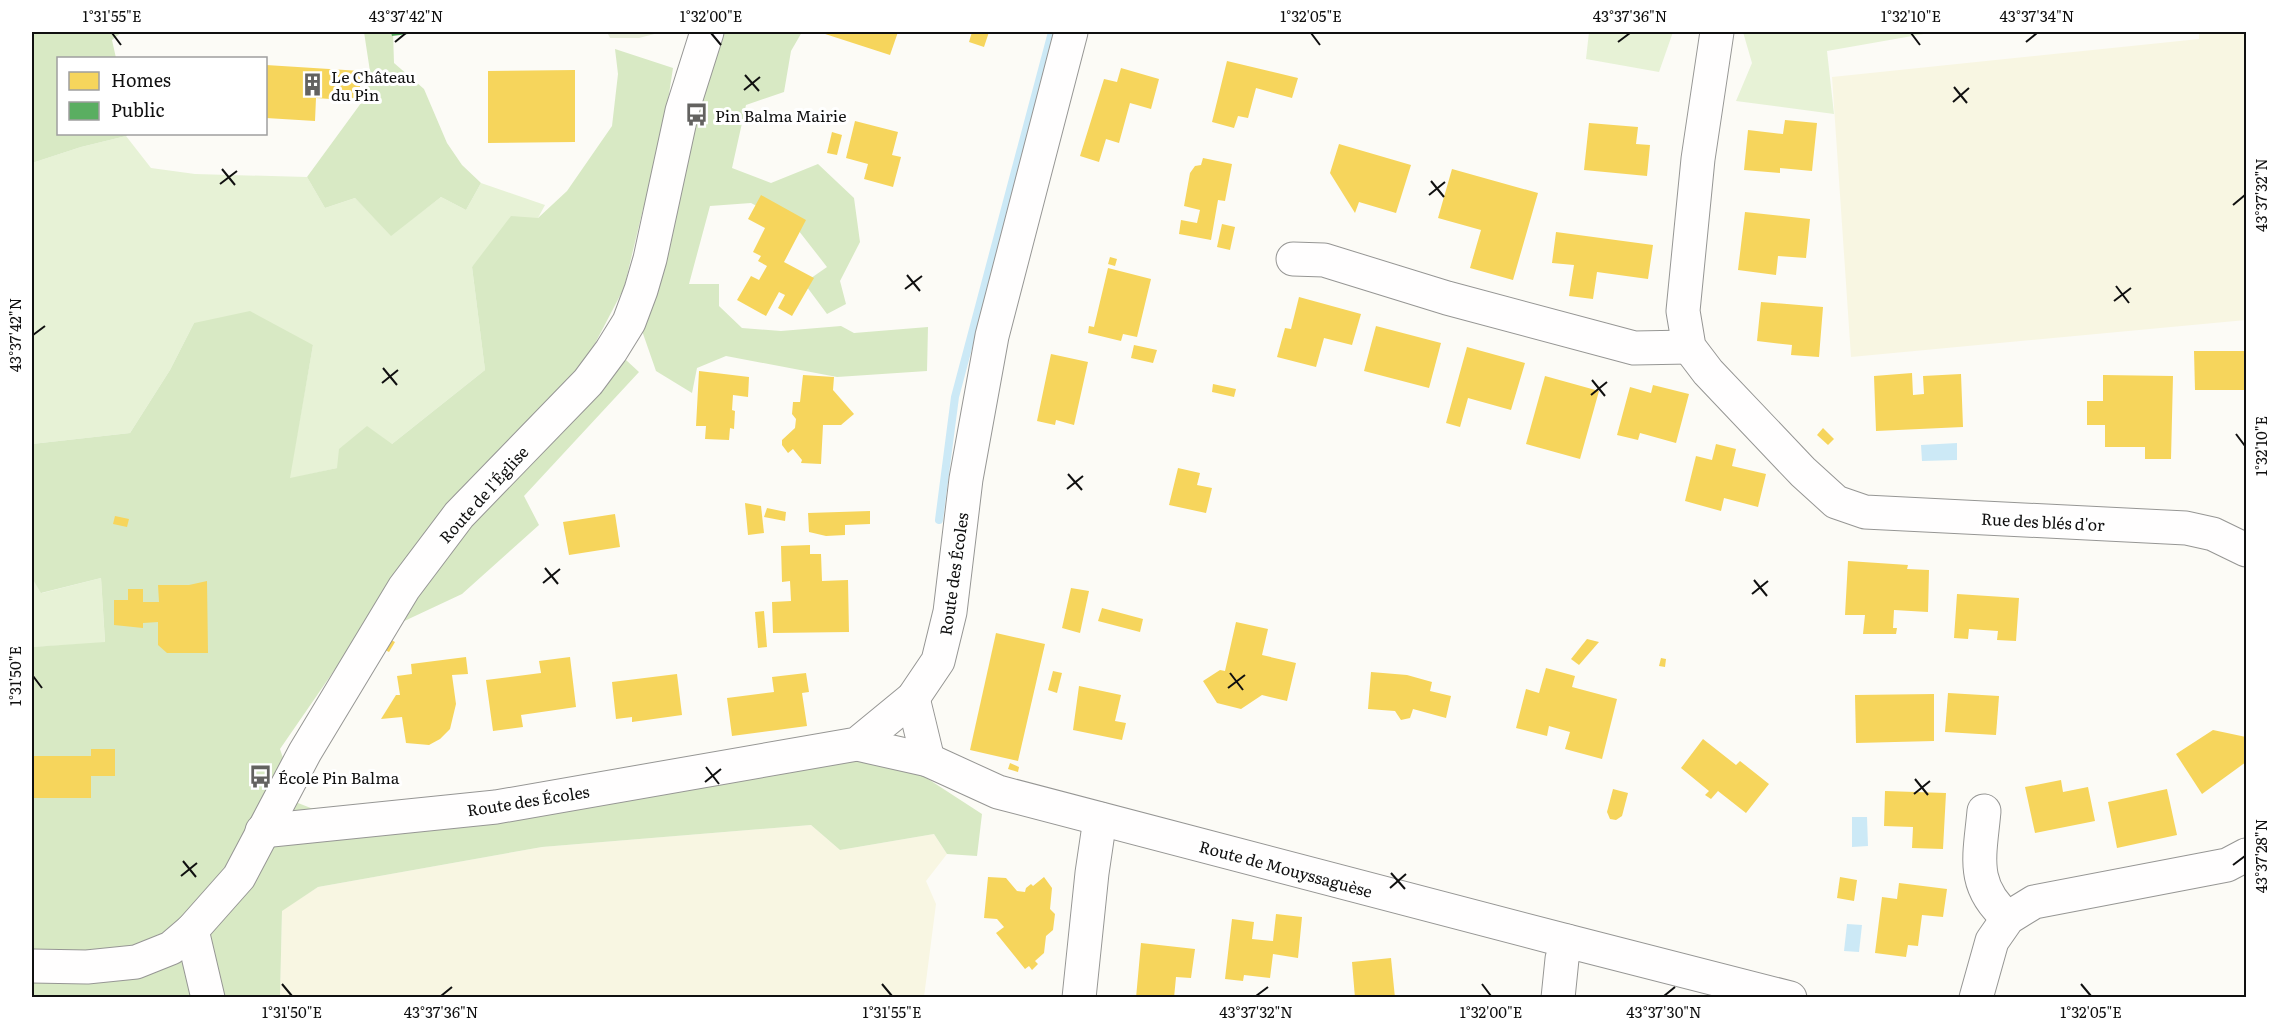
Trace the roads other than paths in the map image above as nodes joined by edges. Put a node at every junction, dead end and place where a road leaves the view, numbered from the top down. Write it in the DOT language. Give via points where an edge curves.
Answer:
graph roads {
  1 [pos="707,32"];
  2 [pos="1071,32"];
  3 [pos="1718,32"];
  4 [pos="1293,259"];
  5 [pos="1689,347"];
  6 [pos="2245,545"];
  7 [pos="913,698"];
  8 [pos="857,744"];
  9 [pos="928,760"];
  10 [pos="1984,811"];
  11 [pos="1100,819"];
  12 [pos="262,831"];
  13 [pos="2247,855"];
  14 [pos="2008,918"];
  15 [pos="192,930"];
  16 [pos="1567,941"];
  17 [pos="32,966"];
  18 [pos="208,998"];
  19 [pos="1079,998"];
  20 [pos="1558,998"];
  21 [pos="1790,998"];
  22 [pos="1977,998"];
  1 -- 12 [label="street, Route de l'Église" via="682,111 650,259 628,322 588,382 459,515 404,588"];
  2 -- 7 [label="street, Route des Écoles" via="992,336 966,479 948,622 938,661"];
  3 -- 5 [label="street" via="1698,159 1683,311"];
  4 -- 5 [label="street" via="1324,260 1634,348"];
  5 -- 6 [label="street, Rue des blés d'or" via="1732,398 1836,502 1865,512 2186,528"];
  7 -- 8 [label="street, Route des Écoles"];
  7 -- 9 [label="street"];
  8 -- 9 [label="street, Route de Mouyssaguèse"];
  8 -- 12 [label="street, Route des Écoles" via="496,807"];
  9 -- 11 [label="street, Route de Mouyssaguèse" via="998,792"];
  10 -- 14 [label="street" via="1979,871 1992,904"];
  11 -- 16 [label="street, Route de Mouyssaguèse"];
  11 -- 19 [label="street"];
  12 -- 15 [label="street, Route de l'Église" via="239,877"];
  13 -- 14 [label="street" via="2227,865 2034,902"];
  14 -- 22 [label="street" via="1992,941"];
  15 -- 17 [label="street, Route de l'Église" via="171,948 136,962 87,967"];
  15 -- 18 [label="street"];
  16 -- 20 [label="street"];
  16 -- 21 [label="street, Route de Mouyssaguèse"];
}
